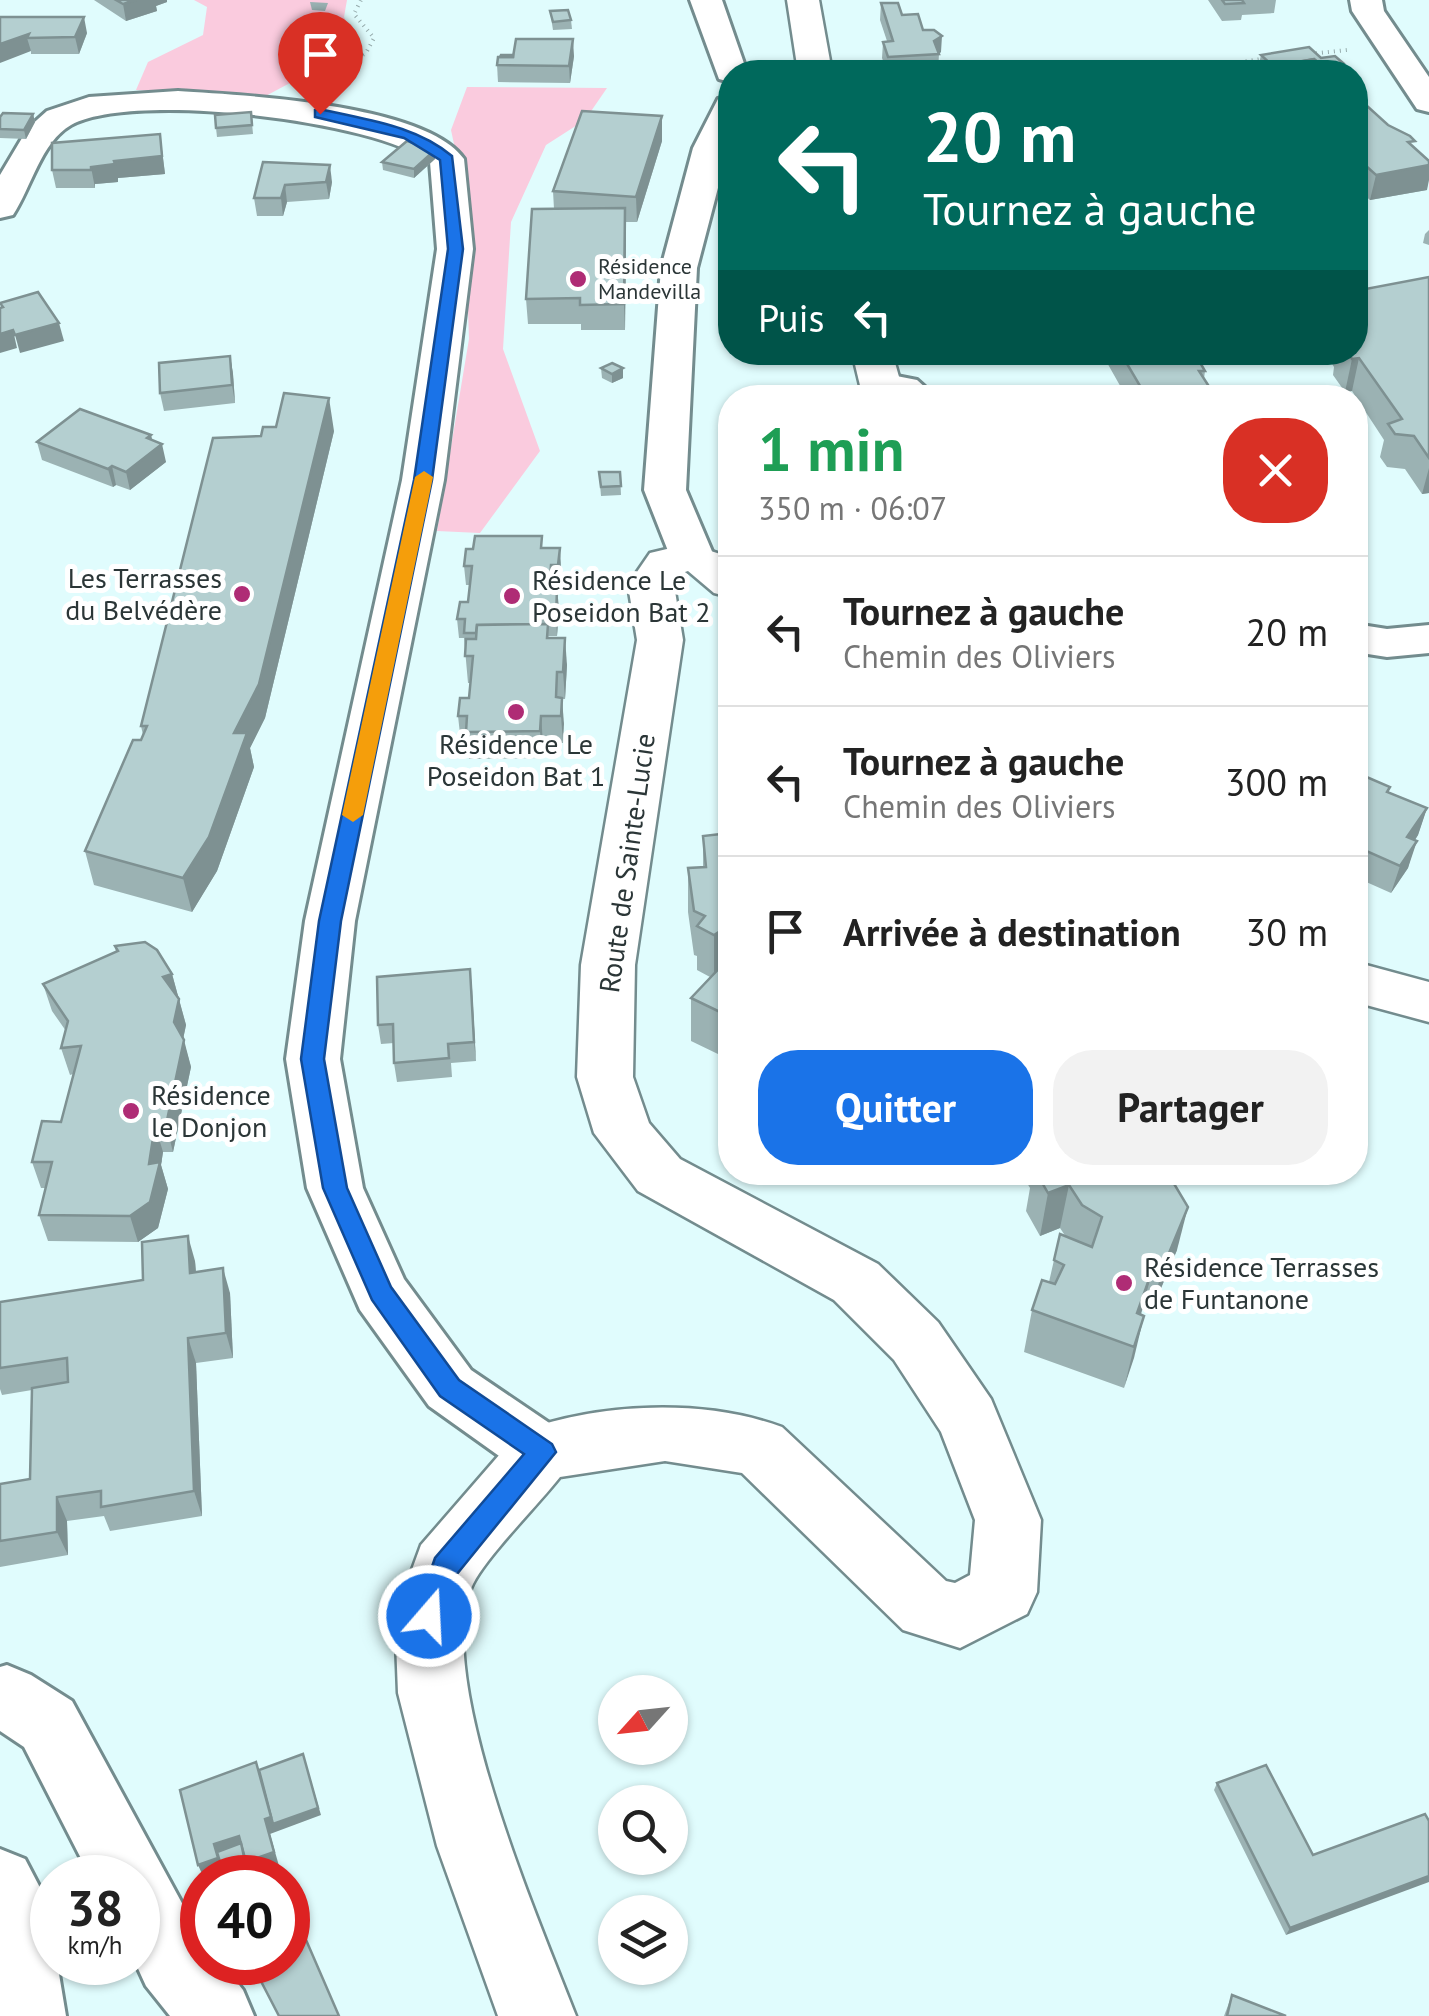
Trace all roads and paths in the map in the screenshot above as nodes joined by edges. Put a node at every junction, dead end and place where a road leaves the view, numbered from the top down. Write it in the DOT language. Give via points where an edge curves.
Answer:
graph roads {
  1 [pos="361,0"];
  2 [pos="706,0"];
  3 [pos="803,0"];
  4 [pos="1366,0"];
  5 [pos="1390,46"];
  6 [pos="1295,56"];
  7 [pos="1276,58"];
  8 [pos="728,60"];
  9 [pos="813,60"];
  10 [pos="1260,60"];
  11 [pos="1429,102"];
  12 [pos="320,114"];
  13 [pos="718,131"];
  14 [pos="0,207"];
  15 [pos="711,570"];
  16 [pos="1368,986"];
  17 [pos="1429,1002"];
  18 [pos="542,1452"];
  19 [pos="0,1699"];
  20 [pos="117,1855"];
  21 [pos="0,1884"];
  22 [pos="160,1937"];
  23 [pos="29,2016"];
  24 [pos="217,2016"];
  25 [pos="537,2016"];
  1 -- 12 [label="path" via="354,14 374,38 366,53 291,94 326,105"];
  2 -- 8 [label="street"];
  3 -- 9 [label="street"];
  4 -- 5 [label="street"];
  5 -- 6 [label="path"];
  5 -- 11 [label="street"];
  7 -- 10 [label="path"];
  12 -- 14 [label="street" via="155,100 78,109 54,121 36,143"];
  12 -- 18 [label="street" via="409,135 447,159 456,249 423,480 330,921 313,1059 335,1188 381,1292 450,1388"];
  13 -- 15 [label="street" via="679,268 665,490"];
  15 -- 18 [label="street, Route de Sainte-Lucie" via="672,560 649,589 660,640 608,965 604,1076 623,1133 659,1174 856,1282 916,1340 968,1419 1008,1520 1002,1592 960,1616 927,1608 758,1447 666,1433"];
  16 -- 17 [label="street"];
  18 -- 25 [label="street" via="445,1567 429,1616 433,1693 474,1846"];
  19 -- 20 [label="street" via="8,1697 48,1724"];
  21 -- 23 [label="street" via="12,1903"];
  22 -- 24 [label="street"];
}
